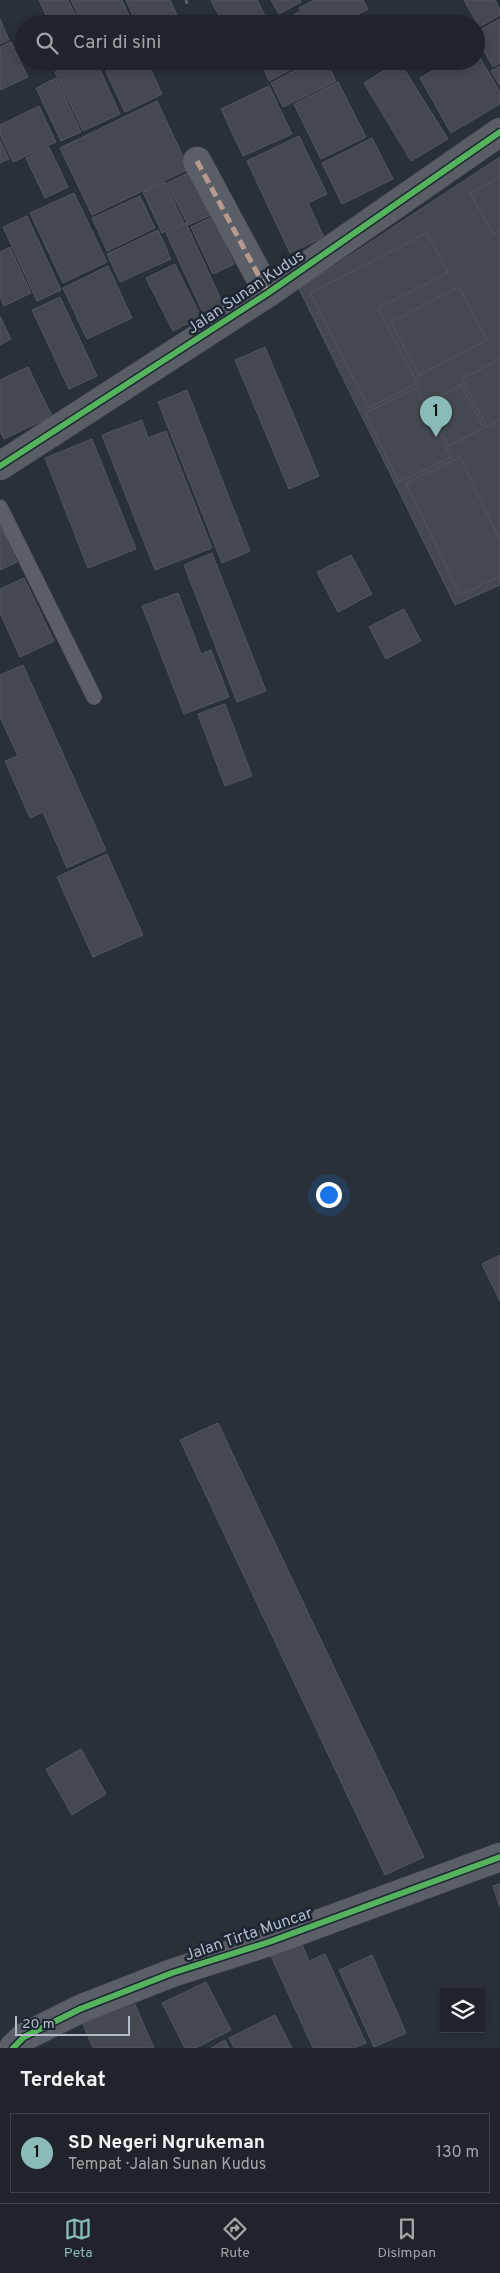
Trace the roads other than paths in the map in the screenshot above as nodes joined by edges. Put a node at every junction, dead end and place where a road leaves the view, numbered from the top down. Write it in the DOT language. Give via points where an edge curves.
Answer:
graph roads {
  1 [pos="500,132"];
  2 [pos="197,162"];
  3 [pos="268,293"];
  4 [pos="0,466"];
  5 [pos="0,507"];
  6 [pos="94,697"];
  7 [pos="500,1857"];
  8 [pos="13,2048"];
  1 -- 3 [label="street, Jalan Sunan Kudus"];
  2 -- 3 [label="street"];
  3 -- 4 [label="street, Jalan Sunan Kudus"];
  5 -- 6 [label="lane"];
  7 -- 8 [label="street, Jalan Tirta Muncar" via="89,2005 24,2037"];
}
